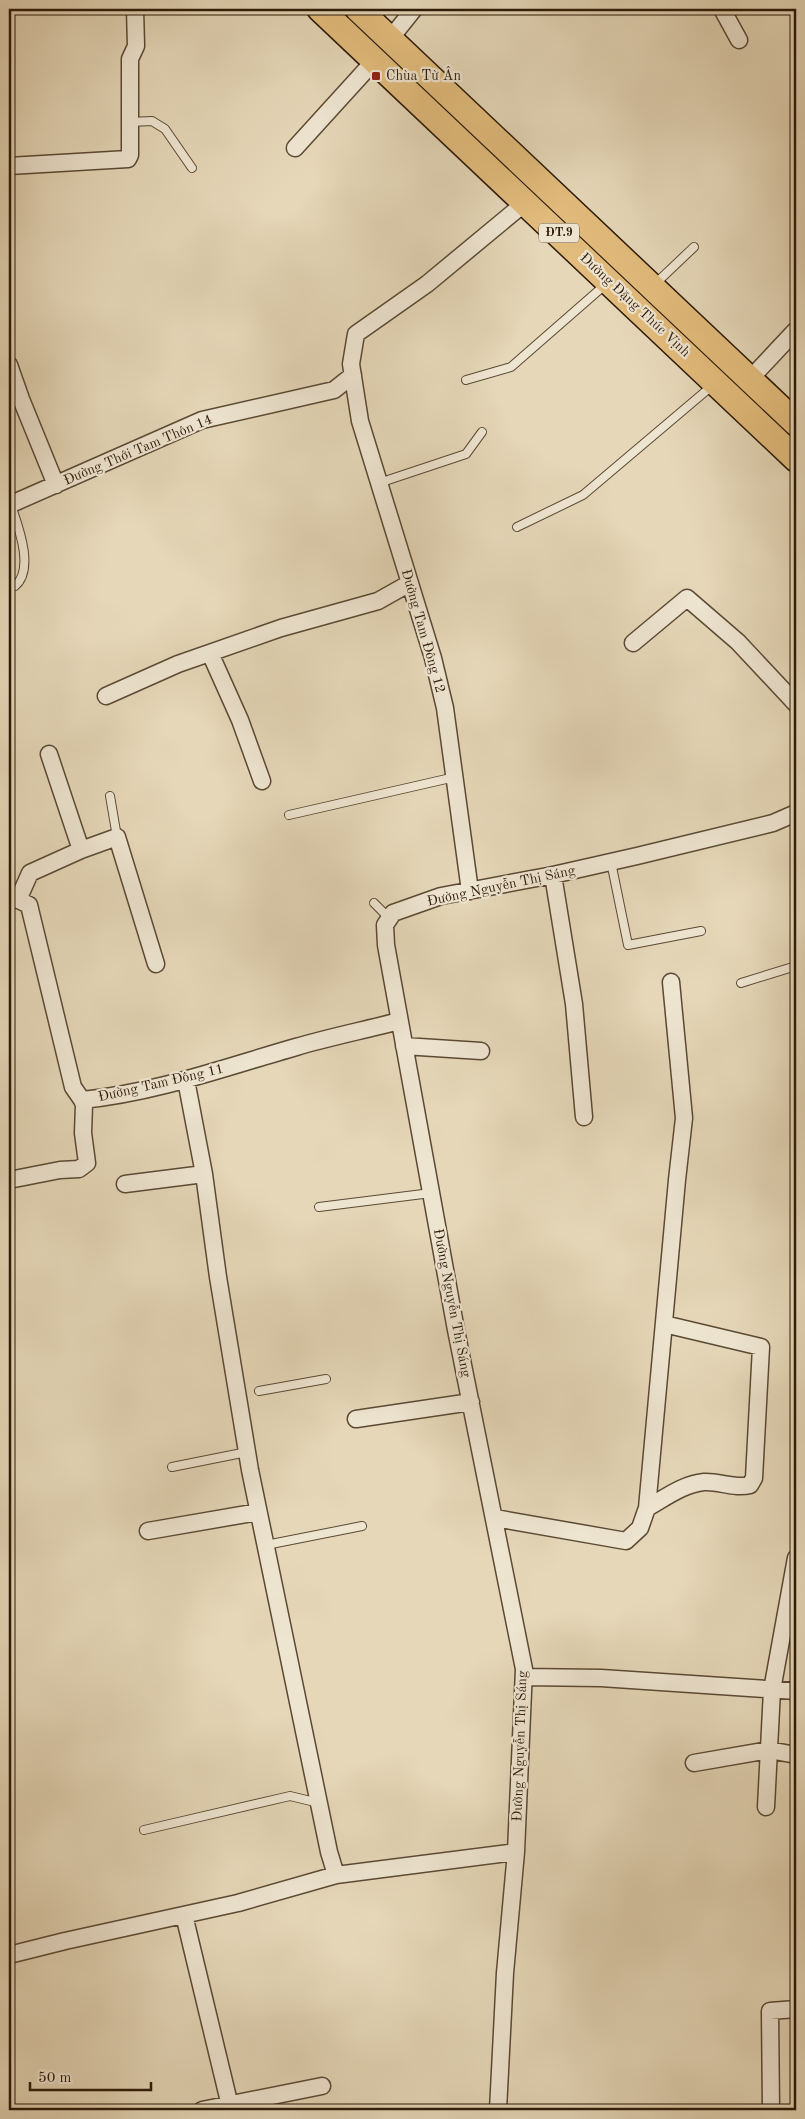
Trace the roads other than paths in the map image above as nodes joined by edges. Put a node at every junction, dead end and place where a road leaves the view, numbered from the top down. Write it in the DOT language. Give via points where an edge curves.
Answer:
graph roads {
  1 [pos="135,9"];
  2 [pos="320,9"];
  3 [pos="358,9"];
  4 [pos="414,9"];
  5 [pos="722,9"];
  6 [pos="390,39"];
  7 [pos="739,40"];
  8 [pos="374,60"];
  9 [pos="130,122"];
  10 [pos="295,148"];
  11 [pos="9,166"];
  12 [pos="192,168"];
  13 [pos="526,202"];
  14 [pos="694,247"];
  15 [pos="610,281"];
  16 [pos="652,286"];
  17 [pos="796,330"];
  18 [pos="9,365"];
  19 [pos="352,376"];
  20 [pos="750,379"];
  21 [pos="466,380"];
  22 [pos="717,382"];
  23 [pos="796,423"];
  24 [pos="482,432"];
  25 [pos="796,459"];
  26 [pos="379,483"];
  27 [pos="56,485"];
  28 [pos="10,505"];
  29 [pos="517,527"];
  30 [pos="410,583"];
  31 [pos="15,586"];
  32 [pos="634,643"];
  33 [pos="210,653"];
  34 [pos="106,696"];
  35 [pos="796,704"];
  36 [pos="49,754"];
  37 [pos="454,776"];
  38 [pos="262,780"];
  39 [pos="110,796"];
  40 [pos="796,812"];
  41 [pos="289,815"];
  42 [pos="117,836"];
  43 [pos="81,850"];
  44 [pos="611,862"];
  45 [pos="553,875"];
  46 [pos="470,891"];
  47 [pos="14,899"];
  48 [pos="374,903"];
  49 [pos="389,918"];
  50 [pos="701,931"];
  51 [pos="156,964"];
  52 [pos="796,966"];
  53 [pos="671,982"];
  54 [pos="741,983"];
  55 [pos="399,1021"];
  56 [pos="404,1046"];
  57 [pos="481,1051"];
  58 [pos="186,1080"];
  59 [pos="82,1100"];
  60 [pos="584,1117"];
  61 [pos="204,1174"];
  62 [pos="9,1180"];
  63 [pos="125,1184"];
  64 [pos="431,1193"];
  65 [pos="319,1207"];
  66 [pos="664,1324"];
  67 [pos="326,1379"];
  68 [pos="259,1392"];
  69 [pos="471,1402"];
  70 [pos="356,1419"];
  71 [pos="247,1452"];
  72 [pos="172,1467"];
  73 [pos="647,1508"];
  74 [pos="258,1512"];
  75 [pos="495,1518"];
  76 [pos="362,1526"];
  77 [pos="148,1531"];
  78 [pos="266,1545"];
  79 [pos="796,1558"];
  80 [pos="792,1608"];
  81 [pos="524,1677"];
  82 [pos="772,1690"];
  83 [pos="796,1691"];
  84 [pos="769,1750"];
  85 [pos="796,1755"];
  86 [pos="694,1762"];
  87 [pos="319,1803"];
  88 [pos="766,1807"];
  89 [pos="144,1830"];
  90 [pos="516,1852"];
  91 [pos="336,1875"];
  92 [pos="184,1915"];
  93 [pos="9,1955"];
  94 [pos="796,2009"];
  95 [pos="322,2086"];
  96 [pos="230,2108"];
  97 [pos="202,2110"];
  98 [pos="498,2110"];
  99 [pos="771,2110"];
  1 -- 9 [label="street" via="136,46 130,59"];
  2 -- 8 [label="main road, Đường Đặng Thúc Vịnh / ĐT.9"];
  3 -- 6 [label="main road, Đường Đặng Thúc Vịnh / ĐT.9"];
  4 -- 6 [label="street"];
  5 -- 7 [label="street"];
  6 -- 16 [label="main road, Đường Đặng Thúc Vịnh / ĐT.9"];
  8 -- 10 [label="street"];
  8 -- 13 [label="main road, Đường Đặng Thúc Vịnh / ĐT.9"];
  9 -- 11 [label="street" via="130,155 125,160"];
  9 -- 12 [label="lane" via="152,121 165,129"];
  13 -- 15 [label="main road, Đường Đặng Thúc Vịnh / ĐT.9"];
  13 -- 19 [label="street, Đường Tam Đông 12" via="427,284 356,334"];
  14 -- 16 [label="lane"];
  15 -- 21 [label="lane" via="511,367"];
  15 -- 22 [label="main road, Đường Đặng Thúc Vịnh / ĐT.9"];
  16 -- 20 [label="main road, Đường Đặng Thúc Vịnh / ĐT.9"];
  17 -- 20 [label="street"];
  18 -- 27 [label="street"];
  19 -- 26 [label="street, Đường Tam Đông 12" via="360,421"];
  19 -- 27 [label="street, Đường Thới Tam Thôn 14" via="334,390 202,420"];
  20 -- 23 [label="main road, Đường Đặng Thúc Vịnh / ĐT.9"];
  22 -- 25 [label="main road, Đường Đặng Thúc Vịnh / ĐT.9"];
  22 -- 29 [label="lane" via="583,495"];
  24 -- 26 [label="lane" via="466,454"];
  26 -- 30 [label="street, Đường Tam Đông 12"];
  27 -- 28 [label="street, Đường Thới Tam Thôn 14"];
  28 -- 31 [label="lane" via="19,528 24,560 24,572"];
  30 -- 33 [label="street" via="378,600"];
  30 -- 37 [label="street, Đường Tam Đông 12" via="445,708"];
  32 -- 35 [label="street" via="687,598 738,642"];
  33 -- 34 [label="street"];
  33 -- 38 [label="street"];
  36 -- 43 [label="street"];
  37 -- 41 [label="lane"];
  37 -- 46 [label="street, Đường Tam Đông 12"];
  39 -- 42 [label="lane"];
  40 -- 44 [label="street, Đường Nguyễn Thị Sáng" via="773,823"];
  42 -- 43 [label="street"];
  42 -- 51 [label="street"];
  43 -- 47 [label="street" via="30,873"];
  44 -- 45 [label="street, Đường Nguyễn Thị Sáng"];
  44 -- 50 [label="lane" via="628,945"];
  45 -- 46 [label="street, Đường Nguyễn Thị Sáng"];
  45 -- 60 [label="street" via="574,1004"];
  46 -- 49 [label="street, Đường Nguyễn Thị Sáng" via="441,896"];
  47 -- 59 [label="street, Đường Tam Đông 11" via="29,905 73,1087"];
  48 -- 49 [label="lane"];
  49 -- 55 [label="street, Đường Nguyễn Thị Sáng" via="385,925 386,945"];
  52 -- 54 [label="lane"];
  53 -- 66 [label="street" via="684,1118"];
  55 -- 56 [label="street, Đường Nguyễn Thị Sáng"];
  55 -- 58 [label="street, Đường Tam Đông 11" via="298,1046"];
  56 -- 57 [label="street"];
  56 -- 64 [label="street, Đường Nguyễn Thị Sáng"];
  58 -- 59 [label="street, Đường Tam Đông 11"];
  58 -- 61 [label="street"];
  59 -- 62 [label="street" via="87,1163 79,1169"];
  61 -- 63 [label="street"];
  61 -- 71 [label="street"];
  64 -- 65 [label="lane"];
  64 -- 69 [label="street, Đường Nguyễn Thị Sáng"];
  66 -- 73 [label="street"];
  66 -- 73 [label="street" via="761,1347 754,1478 750,1485 741,1487 704,1482 682,1488"];
  67 -- 68 [label="lane"];
  69 -- 70 [label="street"];
  69 -- 75 [label="street, Đường Nguyễn Thị Sáng"];
  71 -- 72 [label="lane"];
  71 -- 74 [label="street"];
  73 -- 75 [label="street" via="640,1528 626,1541"];
  74 -- 77 [label="street"];
  74 -- 78 [label="street"];
  75 -- 81 [label="street, Đường Nguyễn Thị Sáng"];
  76 -- 78 [label="lane"];
  78 -- 87 [label="street"];
  79 -- 80 [label="street"];
  80 -- 82 [label="street"];
  81 -- 82 [label="street" via="601,1678"];
  81 -- 90 [label="street, Đường Nguyễn Thị Sáng"];
  82 -- 83 [label="street"];
  82 -- 84 [label="street"];
  84 -- 85 [label="street"];
  84 -- 86 [label="street"];
  84 -- 88 [label="street"];
  87 -- 89 [label="lane" via="290,1796"];
  87 -- 91 [label="street"];
  90 -- 91 [label="street"];
  90 -- 98 [label="street, Đường Nguyễn Thị Sáng" via="505,1973"];
  91 -- 92 [label="street"];
  92 -- 93 [label="street"];
  92 -- 96 [label="street"];
  94 -- 99 [label="street" via="770,2011"];
  95 -- 96 [label="street"];
  96 -- 97 [label="street"];
}
